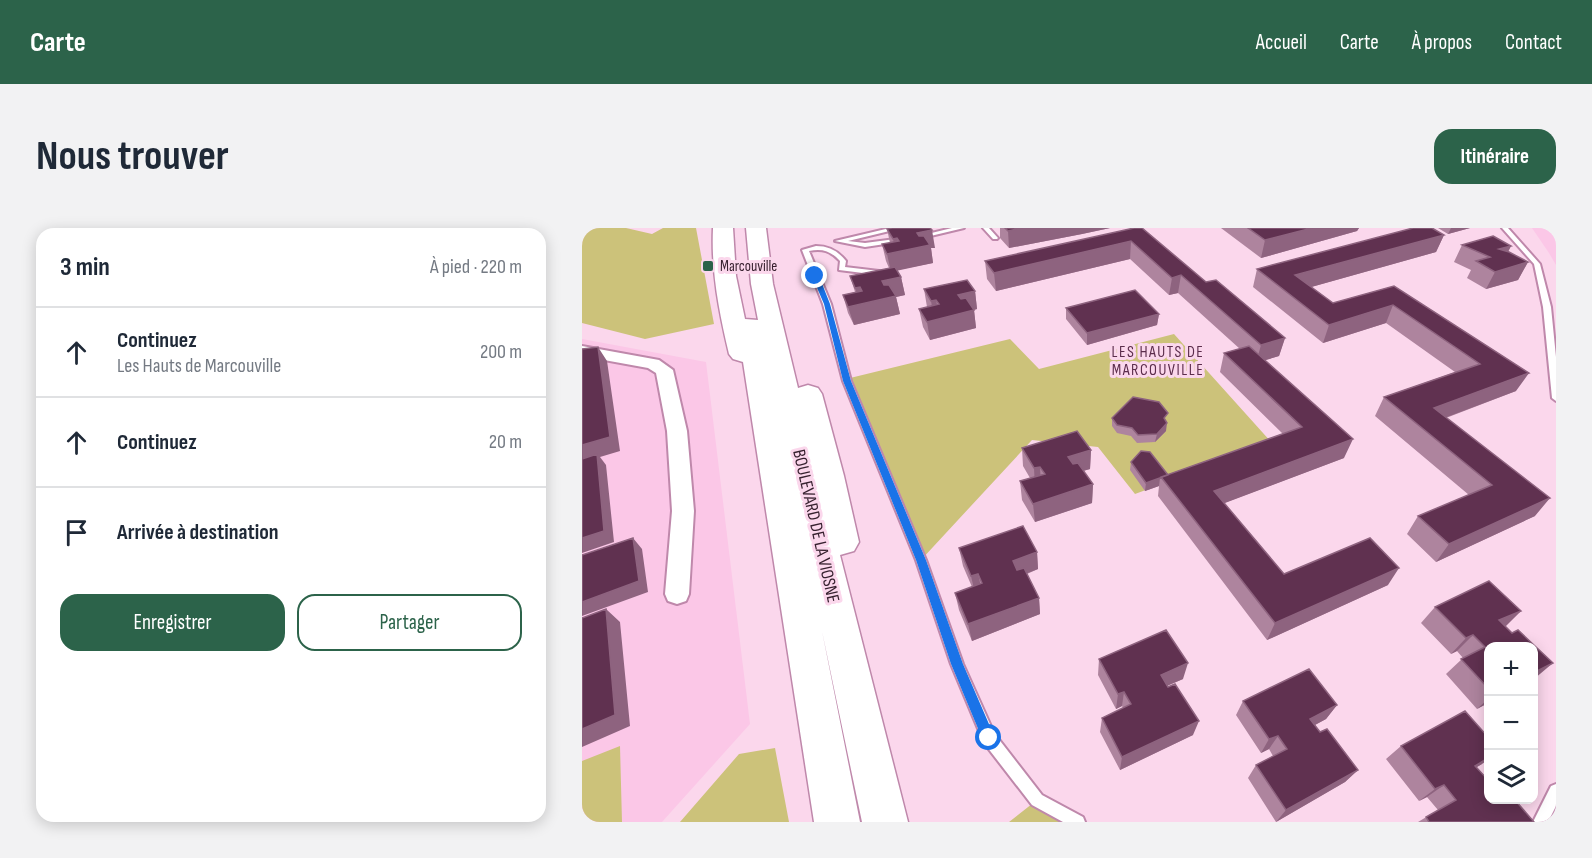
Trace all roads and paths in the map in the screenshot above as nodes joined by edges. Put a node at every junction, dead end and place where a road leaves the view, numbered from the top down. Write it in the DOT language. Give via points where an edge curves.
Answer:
graph roads {
  1 [pos="723,228"];
  2 [pos="738,228"];
  3 [pos="756,228"];
  4 [pos="770,228"];
  5 [pos="899,228"];
  6 [pos="961,228"];
  7 [pos="986,228"];
  8 [pos="1506,228"];
  9 [pos="995,238"];
  10 [pos="838,241"];
  11 [pos="817,246"];
  12 [pos="879,273"];
  13 [pos="582,351"];
  14 [pos="1556,398"];
  15 [pos="781,504"];
  16 [pos="677,594"];
  17 [pos="1556,790"];
  18 [pos="834,804"];
  19 [pos="887,822"];
  20 [pos="1078,822"];
  21 [pos="1540,822"];
  1 -- 15 [label="main road" via="726,296"];
  2 -- 15 [label="main road, BOULEVARD DE LA VIOSNE" via="742,288"];
  3 -- 19 [label="main road, BOULEVARD DE LA VIOSNE" via="762,284 783,381"];
  4 -- 19 [label="main road" via="778,277 829,476 867,680"];
  5 -- 10 [label="lane"];
  6 -- 10 [label="lane" via="887,243"];
  7 -- 9 [label="lane"];
  8 -- 14 [label="lane" via="1537,264 1547,307"];
  10 -- 11 [label="lane"];
  11 -- 12 [label="lane" via="838,255 843,261 841,269"];
  11 -- 20 [label="lane" via="805,250 827,304 847,381 989,738 1037,800"];
  13 -- 16 [label="street" via="653,364 664,370 677,431 683,511"];
  15 -- 18 [label="main road, BOULEVARD DE LA VIOSNE"];
  17 -- 21 [label="lane"];
}
